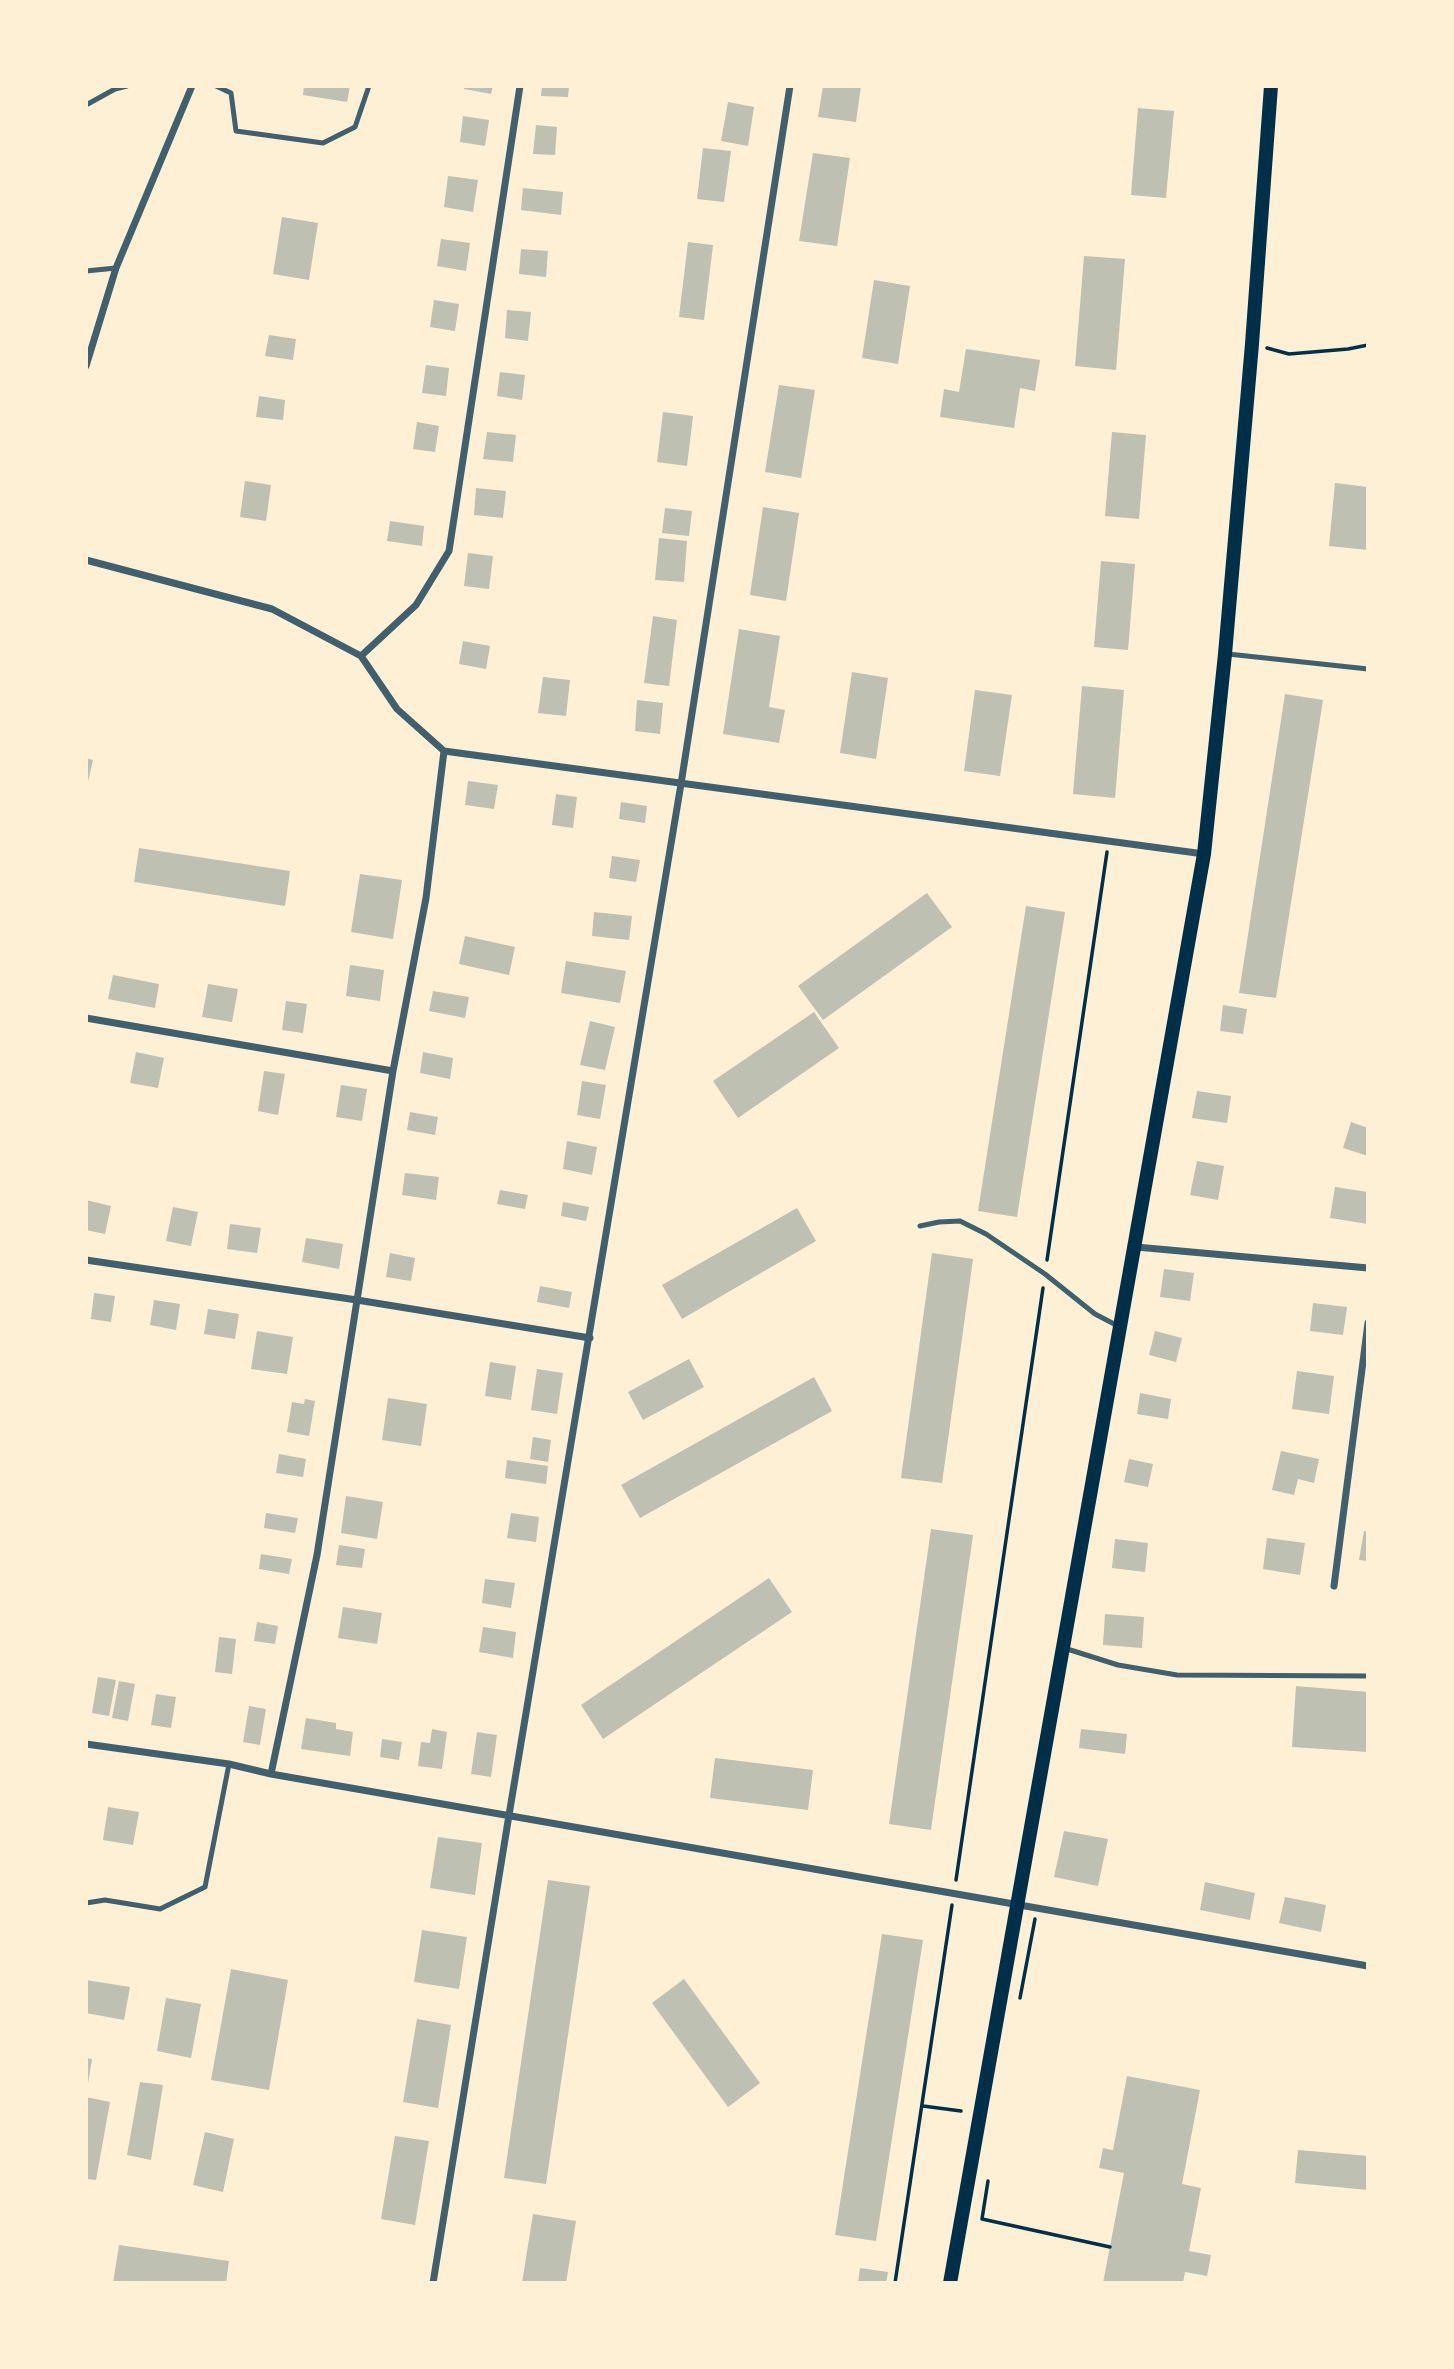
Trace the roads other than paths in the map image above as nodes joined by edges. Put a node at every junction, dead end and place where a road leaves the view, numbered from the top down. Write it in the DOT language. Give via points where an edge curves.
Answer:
graph roads {
  1 [pos="127,86"];
  2 [pos="192,86"];
  3 [pos="216,86"];
  4 [pos="233,86"];
  5 [pos="369,86"];
  6 [pos="520,86"];
  7 [pos="790,86"];
  8 [pos="1272,86"];
  9 [pos="231,93"];
  10 [pos="86,105"];
  11 [pos="116,268"];
  12 [pos="86,271"];
  13 [pos="86,366"];
  14 [pos="86,559"];
  15 [pos="1225,654"];
  16 [pos="361,656"];
  17 [pos="1368,669"];
  18 [pos="444,751"];
  19 [pos="681,784"];
  20 [pos="1204,854"];
  21 [pos="86,1018"];
  22 [pos="393,1071"];
  23 [pos="920,1226"];
  24 [pos="1136,1247"];
  25 [pos="86,1260"];
  26 [pos="1368,1268"];
  27 [pos="357,1300"];
  28 [pos="1368,1324"];
  29 [pos="1121,1328"];
  30 [pos="590,1338"];
  31 [pos="1334,1586"];
  32 [pos="1064,1648"];
  33 [pos="1368,1676"];
  34 [pos="86,1744"];
  35 [pos="229,1764"];
  36 [pos="271,1774"];
  37 [pos="509,1815"];
  38 [pos="86,1903"];
  39 [pos="1017,1906"];
  40 [pos="1368,1966"];
  41 [pos="433,2283"];
  42 [pos="950,2283"];
  1 -- 10 [label="lane"];
  2 -- 11 [label="street"];
  3 -- 9 [label="lane"];
  4 -- 9 [label="lane"];
  5 -- 9 [label="lane" via="355,127 324,143 236,131"];
  6 -- 16 [label="street" via="449,551 416,605"];
  7 -- 19 [label="street"];
  8 -- 15 [label="main road"];
  11 -- 12 [label="lane"];
  11 -- 13 [label="street"];
  14 -- 16 [label="street" via="272,609"];
  15 -- 17 [label="lane"];
  15 -- 20 [label="main road"];
  16 -- 18 [label="street" via="397,709"];
  18 -- 19 [label="street"];
  18 -- 22 [label="street" via="426,898"];
  19 -- 20 [label="street"];
  19 -- 30 [label="street"];
  20 -- 24 [label="main road"];
  21 -- 22 [label="street"];
  22 -- 27 [label="street"];
  23 -- 29 [label="lane" via="960,1221 986,1234"];
  24 -- 26 [label="street"];
  24 -- 29 [label="main road"];
  25 -- 27 [label="street"];
  27 -- 30 [label="street"];
  27 -- 36 [label="street" via="317,1555"];
  28 -- 31 [label="street"];
  29 -- 32 [label="main road"];
  30 -- 37 [label="street"];
  32 -- 33 [label="lane" via="1118,1665 1177,1675"];
  32 -- 39 [label="main road"];
  34 -- 35 [label="street"];
  35 -- 36 [label="street"];
  35 -- 38 [label="lane" via="205,1887 160,1909 105,1900"];
  36 -- 37 [label="street"];
  37 -- 39 [label="street"];
  37 -- 41 [label="street"];
  39 -- 40 [label="street"];
  39 -- 42 [label="main road"];
}
